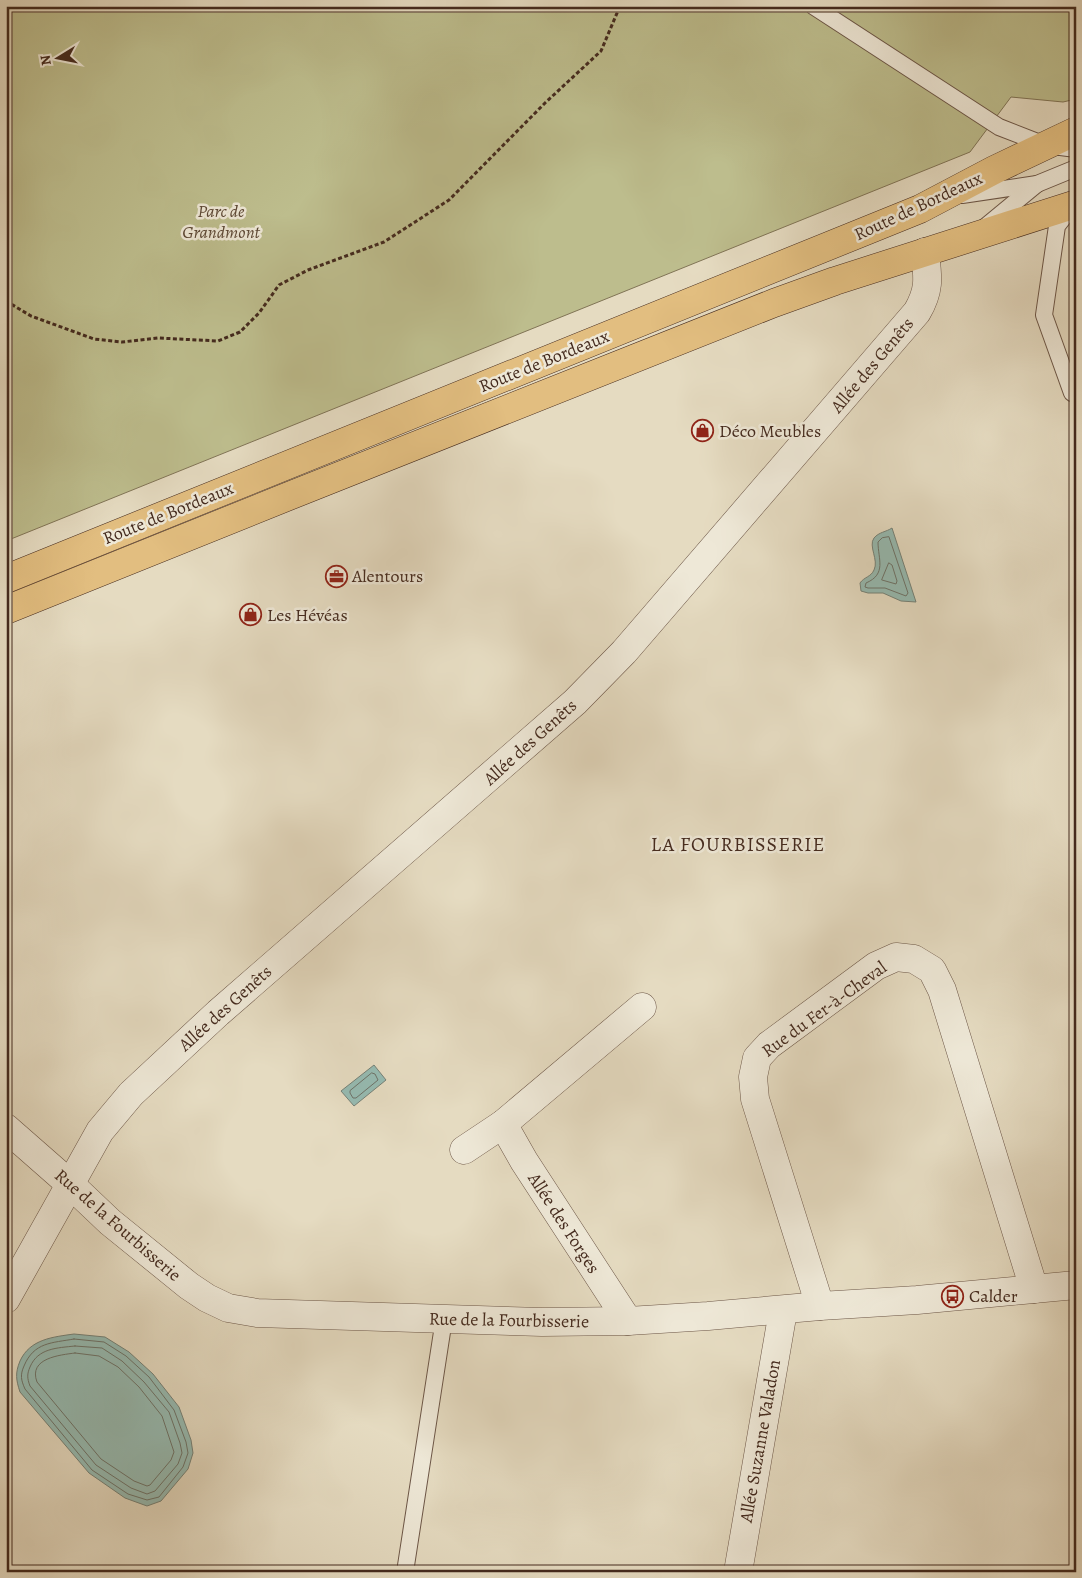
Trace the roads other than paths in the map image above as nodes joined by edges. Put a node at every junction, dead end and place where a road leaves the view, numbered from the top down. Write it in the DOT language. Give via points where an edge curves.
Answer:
graph roads {
  1 [pos="813,6"];
  2 [pos="1076,131"];
  3 [pos="1045,145"];
  4 [pos="1076,149"];
  5 [pos="1076,168"];
  6 [pos="1037,184"];
  7 [pos="942,198"];
  8 [pos="1075,205"];
  9 [pos="972,237"];
  10 [pos="924,252"];
  11 [pos="1072,393"];
  12 [pos="6,579"];
  13 [pos="6,610"];
  14 [pos="642,1007"];
  15 [pos="503,1124"];
  16 [pos="6,1128"];
  17 [pos="464,1150"];
  18 [pos="71,1184"];
  19 [pos="1076,1284"];
  20 [pos="1034,1289"];
  21 [pos="6,1299"];
  22 [pos="820,1306"];
  23 [pos="783,1311"];
  24 [pos="444,1319"];
  25 [pos="628,1321"];
  26 [pos="405,1572"];
  27 [pos="738,1572"];
  1 -- 3 [label="lane" via="999,126"];
  2 -- 3 [label="main road, Route de Bordeaux"];
  3 -- 4 [label="lane"];
  3 -- 7 [label="main road, Route de Bordeaux"];
  5 -- 6 [label="lane"];
  6 -- 7 [label="lane"];
  6 -- 9 [label="lane"];
  7 -- 12 [label="main road, Route de Bordeaux"];
  8 -- 9 [label="main road, Route de Bordeaux"];
  8 -- 11 [label="lane" via="1057,226 1044,315"];
  9 -- 10 [label="main road, Route de Bordeaux"];
  10 -- 13 [label="main road, Route de Bordeaux" via="774,303"];
  10 -- 18 [label="street, Allée des Genêts" via="928,283 917,312 624,652 575,702 218,1012 131,1094 100,1131"];
  14 -- 15 [label="street"];
  15 -- 17 [label="street"];
  15 -- 25 [label="street, Allée des Forges"];
  16 -- 18 [label="street, Rue de la Fourbisserie"];
  18 -- 21 [label="street, Allée des Genêts"];
  18 -- 24 [label="street, Rue de la Fourbisserie" via="110,1222 189,1286 228,1308 257,1313"];
  19 -- 20 [label="street, Rue de la Fourbisserie"];
  20 -- 22 [label="street, Rue de la Fourbisserie"];
  20 -- 22 [label="street, Rue du Fer-à-Cheval" via="942,990 932,970 914,959 896,957 876,966 769,1045 757,1058 753,1077 755,1099"];
  22 -- 23 [label="street, Rue de la Fourbisserie"];
  23 -- 25 [label="street, Rue de la Fourbisserie"];
  23 -- 27 [label="street, Allée Suzanne Valadon"];
  24 -- 25 [label="street, Rue de la Fourbisserie"];
  24 -- 26 [label="lane"];
}
